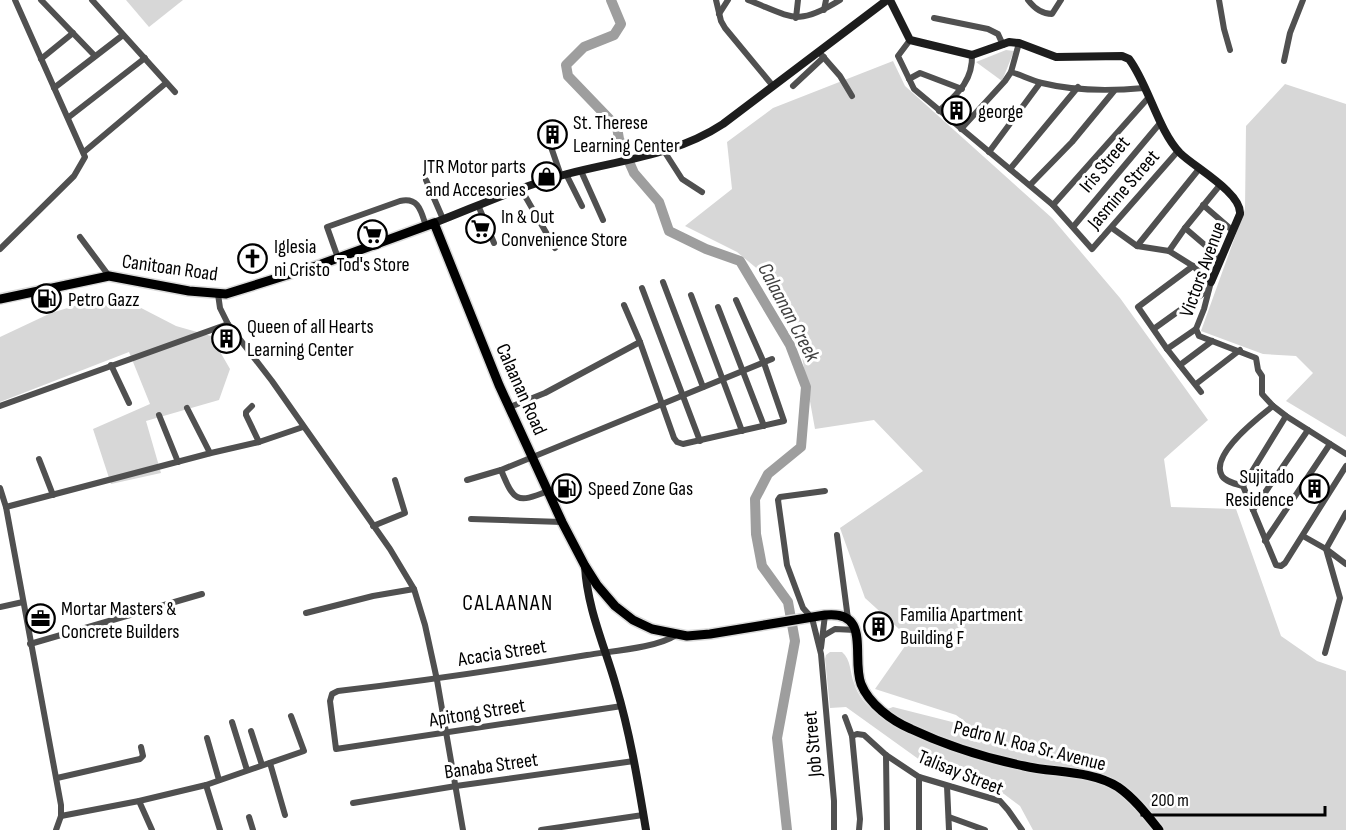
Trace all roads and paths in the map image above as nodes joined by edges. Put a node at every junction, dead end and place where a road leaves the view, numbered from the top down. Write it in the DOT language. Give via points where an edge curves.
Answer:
graph roads {
  1 [pos="15,0"];
  2 [pos="41,0"];
  3 [pos="92,0"];
  4 [pos="716,0"];
  5 [pos="728,0"];
  6 [pos="748,0"];
  7 [pos="798,0"];
  8 [pos="826,0"];
  9 [pos="840,0"];
  10 [pos="889,0"];
  11 [pos="1028,0"];
  12 [pos="1061,0"];
  13 [pos="1219,0"];
  14 [pos="1303,0"];
  15 [pos="825,10"];
  16 [pos="719,14"];
  17 [pos="796,18"];
  18 [pos="934,18"];
  19 [pos="73,33"];
  20 [pos="123,35"];
  21 [pos="910,40"];
  22 [pos="1019,43"];
  23 [pos="1003,45"];
  24 [pos="1230,50"];
  25 [pos="822,54"];
  26 [pos="972,55"];
  27 [pos="95,56"];
  28 [pos="145,58"];
  29 [pos="41,59"];
  30 [pos="1284,61"];
  31 [pos="1011,72"];
  32 [pos="909,79"];
  33 [pos="1040,82"];
  34 [pos="166,83"];
  35 [pos="773,86"];
  36 [pos="793,86"];
  37 [pos="1078,87"];
  38 [pos="54,88"];
  39 [pos="1144,88"];
  40 [pos="962,89"];
  41 [pos="1114,91"];
  42 [pos="175,92"];
  43 [pos="852,96"];
  44 [pos="1149,97"];
  45 [pos="939,111"];
  46 [pos="69,117"];
  47 [pos="1161,122"];
  48 [pos="961,129"];
  49 [pos="550,144"];
  50 [pos="664,151"];
  51 [pos="1178,151"];
  52 [pos="84,152"];
  53 [pos="989,152"];
  54 [pos="1010,169"];
  55 [pos="1199,169"];
  56 [pos="581,171"];
  57 [pos="563,175"];
  58 [pos="426,180"];
  59 [pos="1030,185"];
  60 [pos="1220,185"];
  61 [pos="521,189"];
  62 [pos="702,192"];
  63 [pos="1053,205"];
  64 [pos="1203,205"];
  65 [pos="478,206"];
  66 [pos="582,206"];
  67 [pos="603,220"];
  68 [pos="434,223"];
  69 [pos="1073,227"];
  70 [pos="1112,228"];
  71 [pos="1185,228"];
  72 [pos="1232,230"];
  73 [pos="80,237"];
  74 [pos="494,243"];
  75 [pos="1137,246"];
  76 [pos="555,248"];
  77 [pos="0,249"];
  78 [pos="1169,251"];
  79 [pos="338,258"];
  80 [pos="1220,258"];
  81 [pos="1193,266"];
  82 [pos="109,276"];
  83 [pos="663,282"];
  84 [pos="1209,286"];
  85 [pos="642,288"];
  86 [pos="218,294"];
  87 [pos="691,295"];
  88 [pos="0,299"];
  89 [pos="736,300"];
  90 [pos="624,305"];
  91 [pos="718,307"];
  92 [pos="228,324"];
  93 [pos="1155,328"];
  94 [pos="1196,329"];
  95 [pos="1212,341"];
  96 [pos="640,342"];
  97 [pos="1167,349"];
  98 [pos="1240,350"];
  99 [pos="771,359"];
  100 [pos="764,363"];
  101 [pos="111,364"];
  102 [pos="1180,365"];
  103 [pos="744,372"];
  104 [pos="724,380"];
  105 [pos="1196,384"];
  106 [pos="703,387"];
  107 [pos="1201,392"];
  108 [pos="683,396"];
  109 [pos="129,403"];
  110 [pos="662,405"];
  111 [pos="0,406"];
  112 [pos="252,406"];
  113 [pos="1273,406"];
  114 [pos="510,407"];
  115 [pos="187,408"];
  116 [pos="159,415"];
  117 [pos="1286,416"];
  118 [pos="764,426"];
  119 [pos="303,427"];
  120 [pos="1308,430"];
  121 [pos="742,431"];
  122 [pos="700,441"];
  123 [pos="259,442"];
  124 [pos="1330,444"];
  125 [pos="210,453"];
  126 [pos="1346,454"];
  127 [pos="533,457"];
  128 [pos="39,459"];
  129 [pos="178,462"];
  130 [pos="1346,466"];
  131 [pos="501,470"];
  132 [pos="395,480"];
  133 [pos="467,480"];
  134 [pos="1243,486"];
  135 [pos="0,488"];
  136 [pos="548,491"];
  137 [pos="825,491"];
  138 [pos="53,495"];
  139 [pos="6,507"];
  140 [pos="1253,510"];
  141 [pos="1346,513"];
  142 [pos="471,519"];
  143 [pos="562,522"];
  144 [pos="373,526"];
  145 [pos="837,535"];
  146 [pos="1303,536"];
  147 [pos="1265,541"];
  148 [pos="1326,549"];
  149 [pos="1345,562"];
  150 [pos="585,566"];
  151 [pos="414,589"];
  152 [pos="202,594"];
  153 [pos="23,602"];
  154 [pos="0,607"];
  155 [pos="306,613"];
  156 [pos="825,615"];
  157 [pos="808,618"];
  158 [pos="848,619"];
  159 [pos="855,630"];
  160 [pos="676,635"];
  161 [pos="823,636"];
  162 [pos="30,644"];
  163 [pos="605,652"];
  164 [pos="1325,653"];
  165 [pos="821,654"];
  166 [pos="437,680"];
  167 [pos="622,705"];
  168 [pos="291,716"];
  169 [pos="845,717"];
  170 [pos="232,722"];
  171 [pos="251,731"];
  172 [pos="447,733"];
  173 [pos="852,736"];
  174 [pos="207,738"];
  175 [pos="141,747"];
  176 [pos="336,749"];
  177 [pos="886,755"];
  178 [pos="634,761"];
  179 [pos="270,762"];
  180 [pos="262,765"];
  181 [pos="247,770"];
  182 [pos="919,777"];
  183 [pos="57,778"];
  184 [pos="219,780"];
  185 [pos="206,785"];
  186 [pos="456,786"];
  187 [pos="947,786"];
  188 [pos="139,801"];
  189 [pos="353,803"];
  190 [pos="285,815"];
  191 [pos="643,815"];
  192 [pos="61,816"];
  193 [pos="249,817"];
  194 [pos="950,817"];
  195 [pos="56,830"];
  196 [pos="152,830"];
  197 [pos="220,830"];
  198 [pos="253,830"];
  199 [pos="464,830"];
  200 [pos="541,830"];
  201 [pos="646,830"];
  202 [pos="834,830"];
  203 [pos="859,830"];
  204 [pos="887,830"];
  205 [pos="919,830"];
  206 [pos="949,830"];
  207 [pos="985,830"];
  208 [pos="1022,830"];
  209 [pos="1159,830"];
  1 -- 29 [label="street"];
  2 -- 19 [label="street"];
  3 -- 20 [label="street"];
  4 -- 16 [label="street"];
  5 -- 16 [label="street"];
  6 -- 17 [label="street"];
  7 -- 17 [label="street"];
  8 -- 15 [label="street"];
  9 -- 15 [label="street"];
  10 -- 21 [label="street"];
  10 -- 25 [label="street"];
  11 -- 12 [label="street" via="1034,8 1052,14"];
  13 -- 24 [label="street"];
  14 -- 30 [label="street"];
  15 -- 17 [label="street"];
  16 -- 35 [label="street" via="725,28"];
  18 -- 23 [label="street" via="988,29 998,34"];
  19 -- 27 [label="street"];
  19 -- 29 [label="street"];
  20 -- 27 [label="street"];
  20 -- 28 [label="street"];
  21 -- 26 [label="street"];
  21 -- 32 [label="street" via="898,56"];
  22 -- 23 [label="street, Victors Avenue"];
  22 -- 31 [label="street"];
  22 -- 39 [label="street, Victors Avenue" via="1056,57 1126,57"];
  23 -- 26 [label="street, Victors Avenue"];
  25 -- 35 [label="street"];
  25 -- 36 [label="street"];
  25 -- 43 [label="street"];
  26 -- 40 [label="street"];
  27 -- 38 [label="street"];
  28 -- 34 [label="street"];
  28 -- 46 [label="street"];
  29 -- 38 [label="street"];
  31 -- 33 [label="street"];
  31 -- 48 [label="street"];
  32 -- 40 [label="street" via="920,73"];
  32 -- 45 [label="street" via="914,89"];
  33 -- 37 [label="street"];
  33 -- 53 [label="street"];
  34 -- 42 [label="street"];
  34 -- 52 [label="street"];
  35 -- 50 [label="street" via="712,131"];
  37 -- 41 [label="street"];
  37 -- 54 [label="street"];
  38 -- 46 [label="street"];
  39 -- 41 [label="street"];
  39 -- 44 [label="street, Victors Avenue"];
  40 -- 45 [label="street"];
  41 -- 59 [label="street"];
  44 -- 47 [label="street, Victors Avenue"];
  44 -- 63 [label="street"];
  45 -- 48 [label="street"];
  46 -- 52 [label="street"];
  47 -- 51 [label="street, Victors Avenue"];
  47 -- 69 [label="street, Iris Street"];
  48 -- 53 [label="street"];
  49 -- 57 [label="street"];
  50 -- 56 [label="street"];
  50 -- 62 [label="street" via="682,180"];
  51 -- 55 [label="street, Victors Avenue"];
  51 -- 70 [label="street, Jasmine Street"];
  52 -- 77 [label="street" via="84,161 74,176"];
  53 -- 54 [label="street"];
  54 -- 59 [label="street"];
  55 -- 60 [label="street, Victors Avenue"];
  55 -- 75 [label="street"];
  56 -- 57 [label="street"];
  56 -- 67 [label="street"];
  57 -- 61 [label="street"];
  57 -- 66 [label="street"];
  58 -- 68 [label="street"];
  59 -- 63 [label="street"];
  60 -- 64 [label="street"];
  60 -- 72 [label="street, Victors Avenue" via="1241,210"];
  61 -- 65 [label="street"];
  61 -- 76 [label="street"];
  63 -- 69 [label="street"];
  64 -- 71 [label="street"];
  64 -- 72 [label="street"];
  65 -- 68 [label="street"];
  65 -- 74 [label="street"];
  68 -- 79 [label="main road, Canitoan Road"];
  68 -- 79 [label="street" via="410,200 327,227"];
  68 -- 114 [label="main road, Calaanan Road"];
  69 -- 70 [label="street, Jasmine Street" via="1092,249"];
  70 -- 75 [label="street"];
  71 -- 78 [label="street"];
  71 -- 80 [label="street"];
  72 -- 80 [label="street, Victors Avenue"];
  73 -- 82 [label="street"];
  75 -- 78 [label="street"];
  78 -- 81 [label="street"];
  79 -- 86 [label="main road, Canitoan Road" via="242,290"];
  80 -- 84 [label="street, Victors Avenue"];
  81 -- 84 [label="street"];
  81 -- 93 [label="street" via="1138,307"];
  82 -- 86 [label="main road, Canitoan Road"];
  82 -- 88 [label="main road, Canitoan Road"];
  83 -- 106 [label="street"];
  84 -- 93 [label="street"];
  84 -- 94 [label="street, Victors Avenue"];
  85 -- 108 [label="street"];
  86 -- 92 [label="street"];
  87 -- 104 [label="street"];
  89 -- 100 [label="street"];
  90 -- 96 [label="street"];
  91 -- 103 [label="street"];
  92 -- 101 [label="street"];
  92 -- 119 [label="street"];
  93 -- 97 [label="street"];
  94 -- 95 [label="street, Victors Avenue" via="1199,336"];
  94 -- 97 [label="street"];
  95 -- 98 [label="street, Victors Avenue"];
  95 -- 102 [label="street"];
  96 -- 110 [label="street"];
  96 -- 114 [label="street" via="545,393"];
  97 -- 102 [label="street"];
  98 -- 105 [label="street"];
  98 -- 113 [label="street, Victors Avenue" via="1256,358 1262,394"];
  99 -- 100 [label="street"];
  100 -- 103 [label="street"];
  100 -- 118 [label="street" via="785,419"];
  101 -- 109 [label="street"];
  101 -- 111 [label="street"];
  102 -- 105 [label="street"];
  103 -- 104 [label="street"];
  103 -- 118 [label="street"];
  104 -- 106 [label="street"];
  104 -- 121 [label="street"];
  105 -- 107 [label="street"];
  106 -- 108 [label="street"];
  108 -- 110 [label="street"];
  108 -- 122 [label="street"];
  110 -- 122 [label="street" via="675,440 683,444"];
  110 -- 127 [label="street"];
  112 -- 123 [label="street" via="246,415"];
  113 -- 117 [label="street"];
  113 -- 134 [label="street" via="1236,437 1222,460 1219,468 1223,477"];
  114 -- 127 [label="main road, Calaanan Road"];
  115 -- 125 [label="street"];
  116 -- 129 [label="street"];
  117 -- 120 [label="street"];
  117 -- 134 [label="street"];
  118 -- 121 [label="street"];
  119 -- 123 [label="street"];
  119 -- 144 [label="street"];
  120 -- 124 [label="street"];
  120 -- 140 [label="street"];
  121 -- 122 [label="street"];
  123 -- 125 [label="street"];
  124 -- 126 [label="street"];
  124 -- 147 [label="street"];
  125 -- 129 [label="street"];
  127 -- 131 [label="street"];
  127 -- 136 [label="main road, Calaanan Road"];
  128 -- 138 [label="street"];
  129 -- 138 [label="street"];
  130 -- 146 [label="street"];
  131 -- 133 [label="street"];
  131 -- 136 [label="street" via="511,492 521,499"];
  132 -- 144 [label="street" via="405,513"];
  134 -- 140 [label="street"];
  135 -- 139 [label="street"];
  136 -- 143 [label="main road, Calaanan Road"];
  137 -- 157 [label="street, Job Street" via="778,500 787,565"];
  138 -- 139 [label="street"];
  139 -- 153 [label="street"];
  140 -- 147 [label="street"];
  141 -- 148 [label="street"];
  142 -- 143 [label="street"];
  143 -- 150 [label="main road, Calaanan Road"];
  144 -- 151 [label="street"];
  145 -- 158 [label="street"];
  146 -- 147 [label="street" via="1281,566 1276,565"];
  146 -- 148 [label="street"];
  148 -- 149 [label="street"];
  148 -- 164 [label="street" via="1340,598"];
  150 -- 160 [label="main road" via="623,614 652,629"];
  150 -- 163 [label="street" via="587,589"];
  151 -- 155 [label="street"];
  151 -- 166 [label="street"];
  152 -- 162 [label="street"];
  153 -- 154 [label="street"];
  153 -- 162 [label="street"];
  156 -- 157 [label="main road"];
  156 -- 158 [label="main road"];
  156 -- 161 [label="street, Job Street"];
  157 -- 160 [label="main road" via="710,634"];
  157 -- 165 [label="street, Job Street"];
  158 -- 159 [label="main road, Pedro N. Roa Sr. Avenue"];
  159 -- 161 [label="street" via="835,629"];
  159 -- 209 [label="main road, Pedro N. Roa Sr. Avenue" via="861,683 869,698 892,718 930,737 990,758 1108,782 1131,798"];
  160 -- 163 [label="street, Acacia Street" via="660,643"];
  161 -- 165 [label="street, Job Street"];
  162 -- 183 [label="street"];
  163 -- 166 [label="street, Acacia Street"];
  163 -- 167 [label="street"];
  165 -- 202 [label="street, Job Street"];
  166 -- 172 [label="street"];
  166 -- 176 [label="street, Acacia Street" via="332,694"];
  167 -- 172 [label="street, Apitong Street"];
  167 -- 178 [label="street"];
  168 -- 179 [label="street" via="304,751"];
  169 -- 173 [label="street"];
  170 -- 181 [label="street"];
  171 -- 180 [label="street"];
  172 -- 176 [label="street, Apitong Street"];
  172 -- 186 [label="street"];
  173 -- 177 [label="street, Talisay Street" via="864,735"];
  173 -- 203 [label="street"];
  174 -- 184 [label="street"];
  175 -- 183 [label="street" via="140,759"];
  177 -- 182 [label="street, Talisay Street"];
  177 -- 204 [label="street"];
  178 -- 186 [label="street, Banaba Street"];
  178 -- 191 [label="street"];
  179 -- 180 [label="street"];
  179 -- 190 [label="street"];
  180 -- 181 [label="street"];
  181 -- 184 [label="street"];
  182 -- 187 [label="street, Talisay Street"];
  182 -- 205 [label="street"];
  183 -- 192 [label="street"];
  184 -- 185 [label="street"];
  185 -- 188 [label="street"];
  185 -- 197 [label="street"];
  186 -- 189 [label="street, Banaba Street"];
  186 -- 199 [label="street"];
  187 -- 194 [label="street"];
  187 -- 208 [label="street, Talisay Street" via="1000,801"];
  188 -- 192 [label="street"];
  188 -- 196 [label="street"];
  191 -- 200 [label="street"];
  191 -- 201 [label="street"];
  192 -- 195 [label="street"];
  193 -- 198 [label="street"];
  194 -- 206 [label="street"];
  194 -- 207 [label="street"];
}
